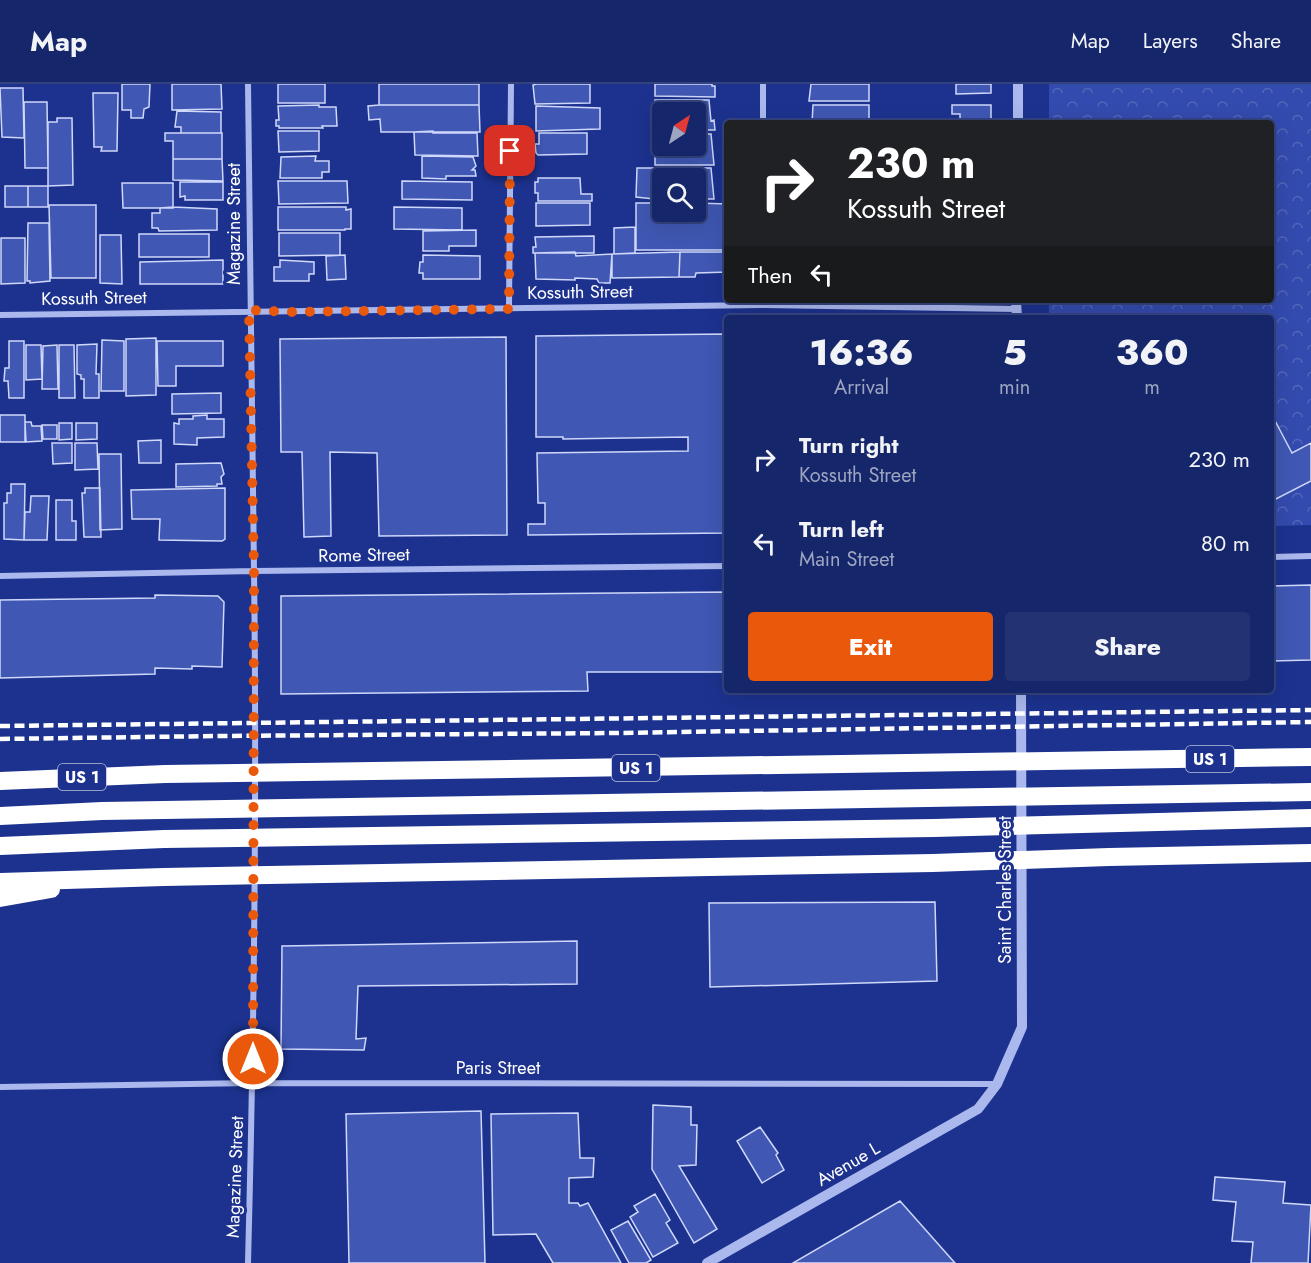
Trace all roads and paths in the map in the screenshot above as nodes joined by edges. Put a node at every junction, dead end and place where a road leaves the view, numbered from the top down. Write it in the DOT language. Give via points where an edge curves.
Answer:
graph roads {
  1 [pos="248,84"];
  2 [pos="511,84"];
  3 [pos="763,84"];
  4 [pos="1018,84"];
  5 [pos="763,120"];
  6 [pos="1018,120"];
  7 [pos="727,303"];
  8 [pos="799,303"];
  9 [pos="509,309"];
  10 [pos="1016,309"];
  11 [pos="249,310"];
  12 [pos="0,315"];
  13 [pos="1311,556"];
  14 [pos="1274,557"];
  15 [pos="724,566"];
  16 [pos="254,571"];
  17 [pos="0,576"];
  18 [pos="1021,693"];
  19 [pos="1311,757"];
  20 [pos="0,781"];
  21 [pos="1311,792"];
  22 [pos="0,816"];
  23 [pos="1311,818"];
  24 [pos="0,846"];
  25 [pos="1311,853"];
  26 [pos="107,879"];
  27 [pos="0,882"];
  28 [pos="0,898"];
  29 [pos="253,1083"];
  30 [pos="997,1084"];
  31 [pos="0,1087"];
  32 [pos="248,1263"];
  33 [pos="707,1263"];
  1 -- 11 [label="street, Magazine Street"];
  2 -- 9 [label="street"];
  3 -- 5 [label="street"];
  4 -- 6 [label="street"];
  7 -- 9 [label="street, Kossuth Street"];
  8 -- 10 [label="street, Kossuth Street"];
  9 -- 11 [label="street, Kossuth Street"];
  11 -- 12 [label="street, Kossuth Street"];
  11 -- 16 [label="street, Magazine Street"];
  13 -- 14 [label="street"];
  15 -- 16 [label="street, Rome Street"];
  16 -- 17 [label="street, Rome Street"];
  16 -- 29 [label="street, Magazine Street"];
  18 -- 30 [label="street, Saint Charles Street" via="1022,1027"];
  19 -- 20 [label="highway, US 1" via="165,774"];
  21 -- 22 [label="highway"];
  23 -- 24 [label="highway" via="934,828 164,839"];
  25 -- 26 [label="highway"];
  26 -- 27 [label="highway"];
  26 -- 28 [label="highway"];
  29 -- 30 [label="street, Paris Street"];
  29 -- 31 [label="street, Paris Street"];
  29 -- 32 [label="street, Magazine Street"];
  30 -- 33 [label="street, Avenue L" via="978,1109"];
}
